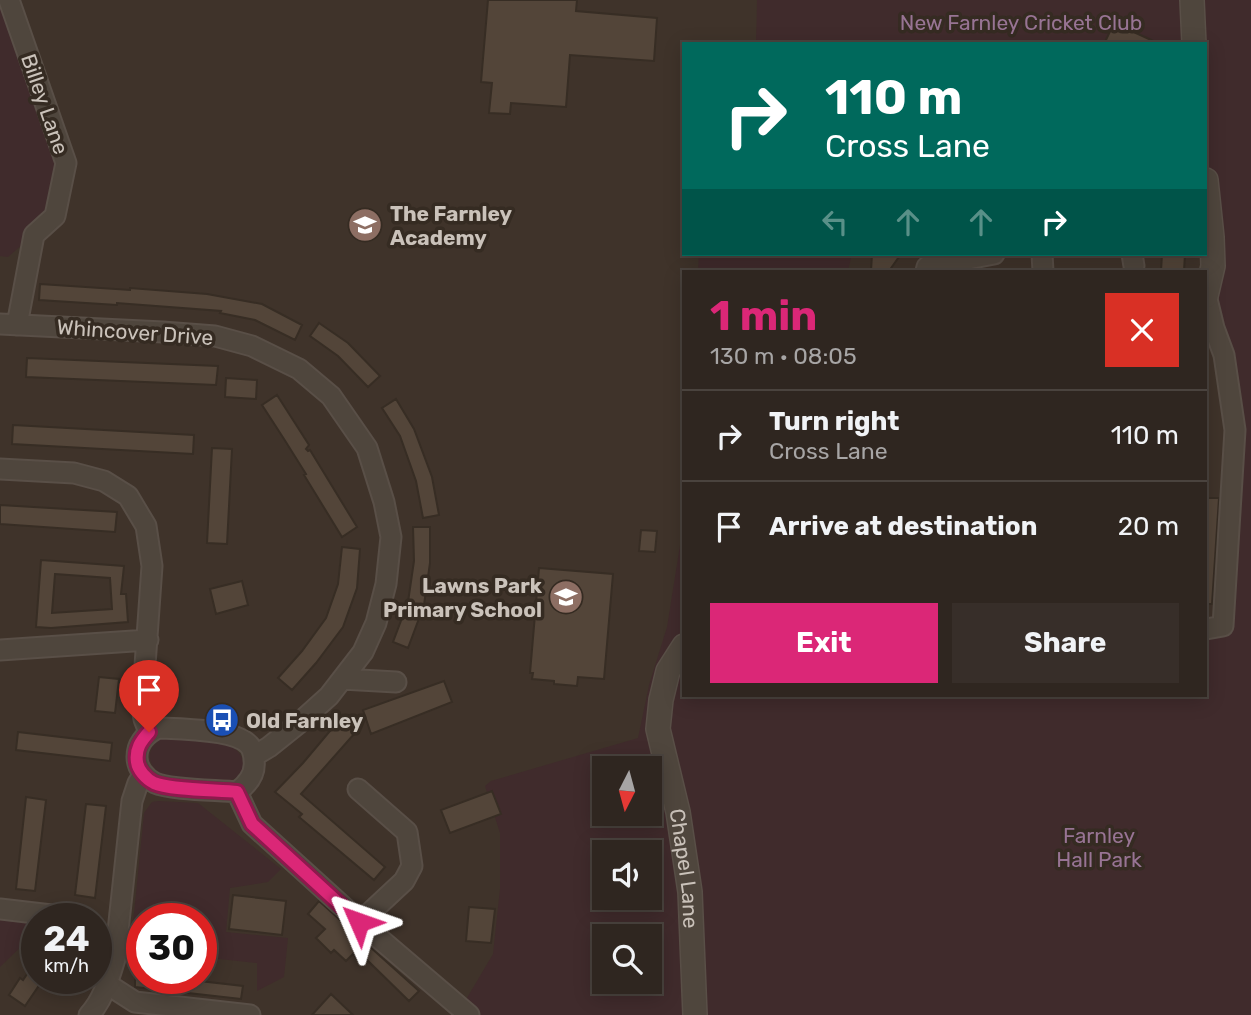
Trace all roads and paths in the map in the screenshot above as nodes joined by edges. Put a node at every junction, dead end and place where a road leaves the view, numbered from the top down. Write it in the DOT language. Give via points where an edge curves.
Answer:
graph roads {
  1 [pos="9,0"];
  2 [pos="1192,0"];
  3 [pos="1194,42"];
  4 [pos="1207,190"];
  5 [pos="984,256"];
  6 [pos="926,270"];
  7 [pos="1207,292"];
  8 [pos="1207,300"];
  9 [pos="8,325"];
  10 [pos="0,469"];
  11 [pos="1214,627"];
  12 [pos="148,640"];
  13 [pos="682,649"];
  14 [pos="0,650"];
  15 [pos="342,679"];
  16 [pos="396,682"];
  17 [pos="149,732"];
  18 [pos="254,756"];
  19 [pos="144,775"];
  20 [pos="358,789"];
  21 [pos="237,792"];
  22 [pos="0,909"];
  23 [pos="21,911"];
  24 [pos="112,922"];
  25 [pos="359,922"];
  26 [pos="118,923"];
  27 [pos="112,968"];
  28 [pos="112,987"];
  29 [pos="101,994"];
  30 [pos="89,1015"];
  31 [pos="250,1015"];
  32 [pos="470,1015"];
  33 [pos="695,1015"];
  1 -- 9 [label="street, Billey Lane" via="66,163 55,216 34,235"];
  2 -- 3 [label="street"];
  4 -- 7 [label="street" via="1213,266"];
  5 -- 6 [label="street" via="937,259"];
  8 -- 11 [label="street" via="1224,355 1235,430"];
  9 -- 15 [label="street, Whincover Drive" via="215,336 252,346 299,369 331,396 367,448 391,537 376,623 363,652"];
  10 -- 12 [label="street" via="74,473 104,481 128,496 146,526 152,566"];
  12 -- 14 [label="street"];
  12 -- 17 [label="street" via="142,696"];
  13 -- 33 [label="street, Chapel Lane" via="668,671 658,729 678,812 690,892"];
  15 -- 16 [label="street"];
  15 -- 18 [label="street, Whincover Drive" via="299,723"];
  17 -- 18 [label="street" via="158,728 238,737 250,745"];
  17 -- 19 [label="street" via="138,748 137,766"];
  18 -- 21 [label="street" via="255,768 247,785"];
  19 -- 21 [label="street" via="169,786"];
  19 -- 26 [label="street" via="132,801"];
  20 -- 25 [label="street" via="407,832 412,866 404,881"];
  21 -- 25 [label="street" via="252,824"];
  22 -- 23 [label="street"];
  24 -- 26 [label="street"];
  25 -- 32 [label="street"];
  26 -- 27 [label="street"];
  28 -- 31 [label="street" via="135,1002"];
  29 -- 30 [label="street"];
}
